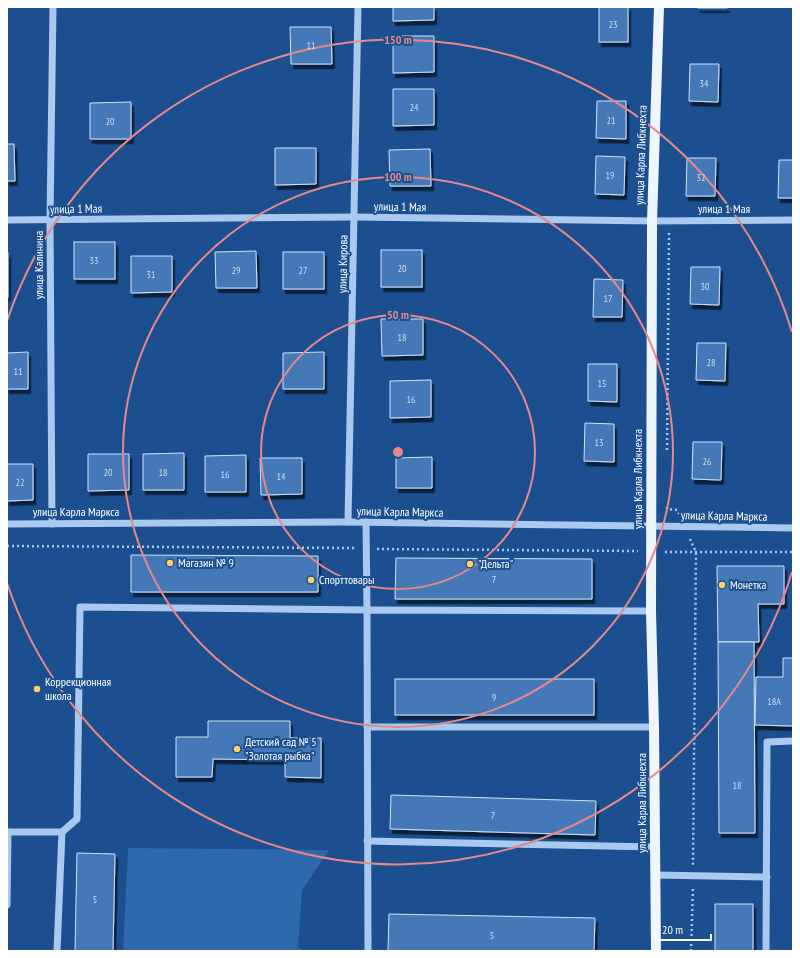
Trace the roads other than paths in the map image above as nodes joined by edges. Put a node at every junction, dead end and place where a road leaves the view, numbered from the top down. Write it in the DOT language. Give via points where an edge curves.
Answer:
graph roads {
  1 [pos="53,7"];
  2 [pos="358,7"];
  3 [pos="659,7"];
  4 [pos="355,217"];
  5 [pos="7,220"];
  6 [pos="50,220"];
  7 [pos="793,220"];
  8 [pos="652,221"];
  9 [pos="348,522"];
  10 [pos="366,522"];
  11 [pos="7,524"];
  12 [pos="52,524"];
  13 [pos="651,526"];
  14 [pos="793,528"];
  15 [pos="367,610"];
  16 [pos="651,612"];
  17 [pos="367,727"];
  18 [pos="654,727"];
  19 [pos="793,741"];
  20 [pos="7,832"];
  21 [pos="62,832"];
  22 [pos="368,841"];
  23 [pos="655,847"];
  24 [pos="656,875"];
  25 [pos="767,877"];
  26 [pos="7,906"];
  27 [pos="57,951"];
  28 [pos="368,951"];
  29 [pos="656,951"];
  30 [pos="766,951"];
  1 -- 6 [label="street, улица Калинина"];
  2 -- 4 [label="street, улица Кирова"];
  3 -- 8 [label="main road, улица Карла Либкнехта"];
  4 -- 6 [label="street, улица 1 Мая"];
  4 -- 8 [label="street, улица 1 Мая"];
  4 -- 9 [label="street, улица Кирова"];
  5 -- 6 [label="street, улица 1 Мая"];
  6 -- 12 [label="street, улица Калинина"];
  7 -- 8 [label="street, улица 1 Мая"];
  8 -- 13 [label="main road, улица Карла Либкнехта"];
  9 -- 10 [label="street, улица Карла Маркса"];
  9 -- 12 [label="street, улица Карла Маркса"];
  10 -- 13 [label="street, улица Карла Маркса"];
  10 -- 15 [label="street"];
  11 -- 12 [label="street, улица Карла Маркса"];
  13 -- 14 [label="street, улица Карла Маркса"];
  13 -- 16 [label="main road, улица Карла Либкнехта"];
  15 -- 16 [label="street"];
  15 -- 17 [label="street"];
  15 -- 21 [label="street" via="80,607 77,819"];
  16 -- 18 [label="main road, улица Карла Либкнехта"];
  17 -- 18 [label="street"];
  17 -- 22 [label="street"];
  18 -- 23 [label="main road, улица Карла Либкнехта"];
  19 -- 25 [label="street" via="768,742"];
  20 -- 21 [label="street"];
  20 -- 26 [label="street"];
  21 -- 27 [label="street"];
  22 -- 23 [label="street"];
  22 -- 28 [label="street"];
  23 -- 24 [label="main road, улица Карла Либкнехта"];
  24 -- 25 [label="street"];
  24 -- 29 [label="main road, улица Карла Либкнехта"];
  25 -- 30 [label="street"];
}
